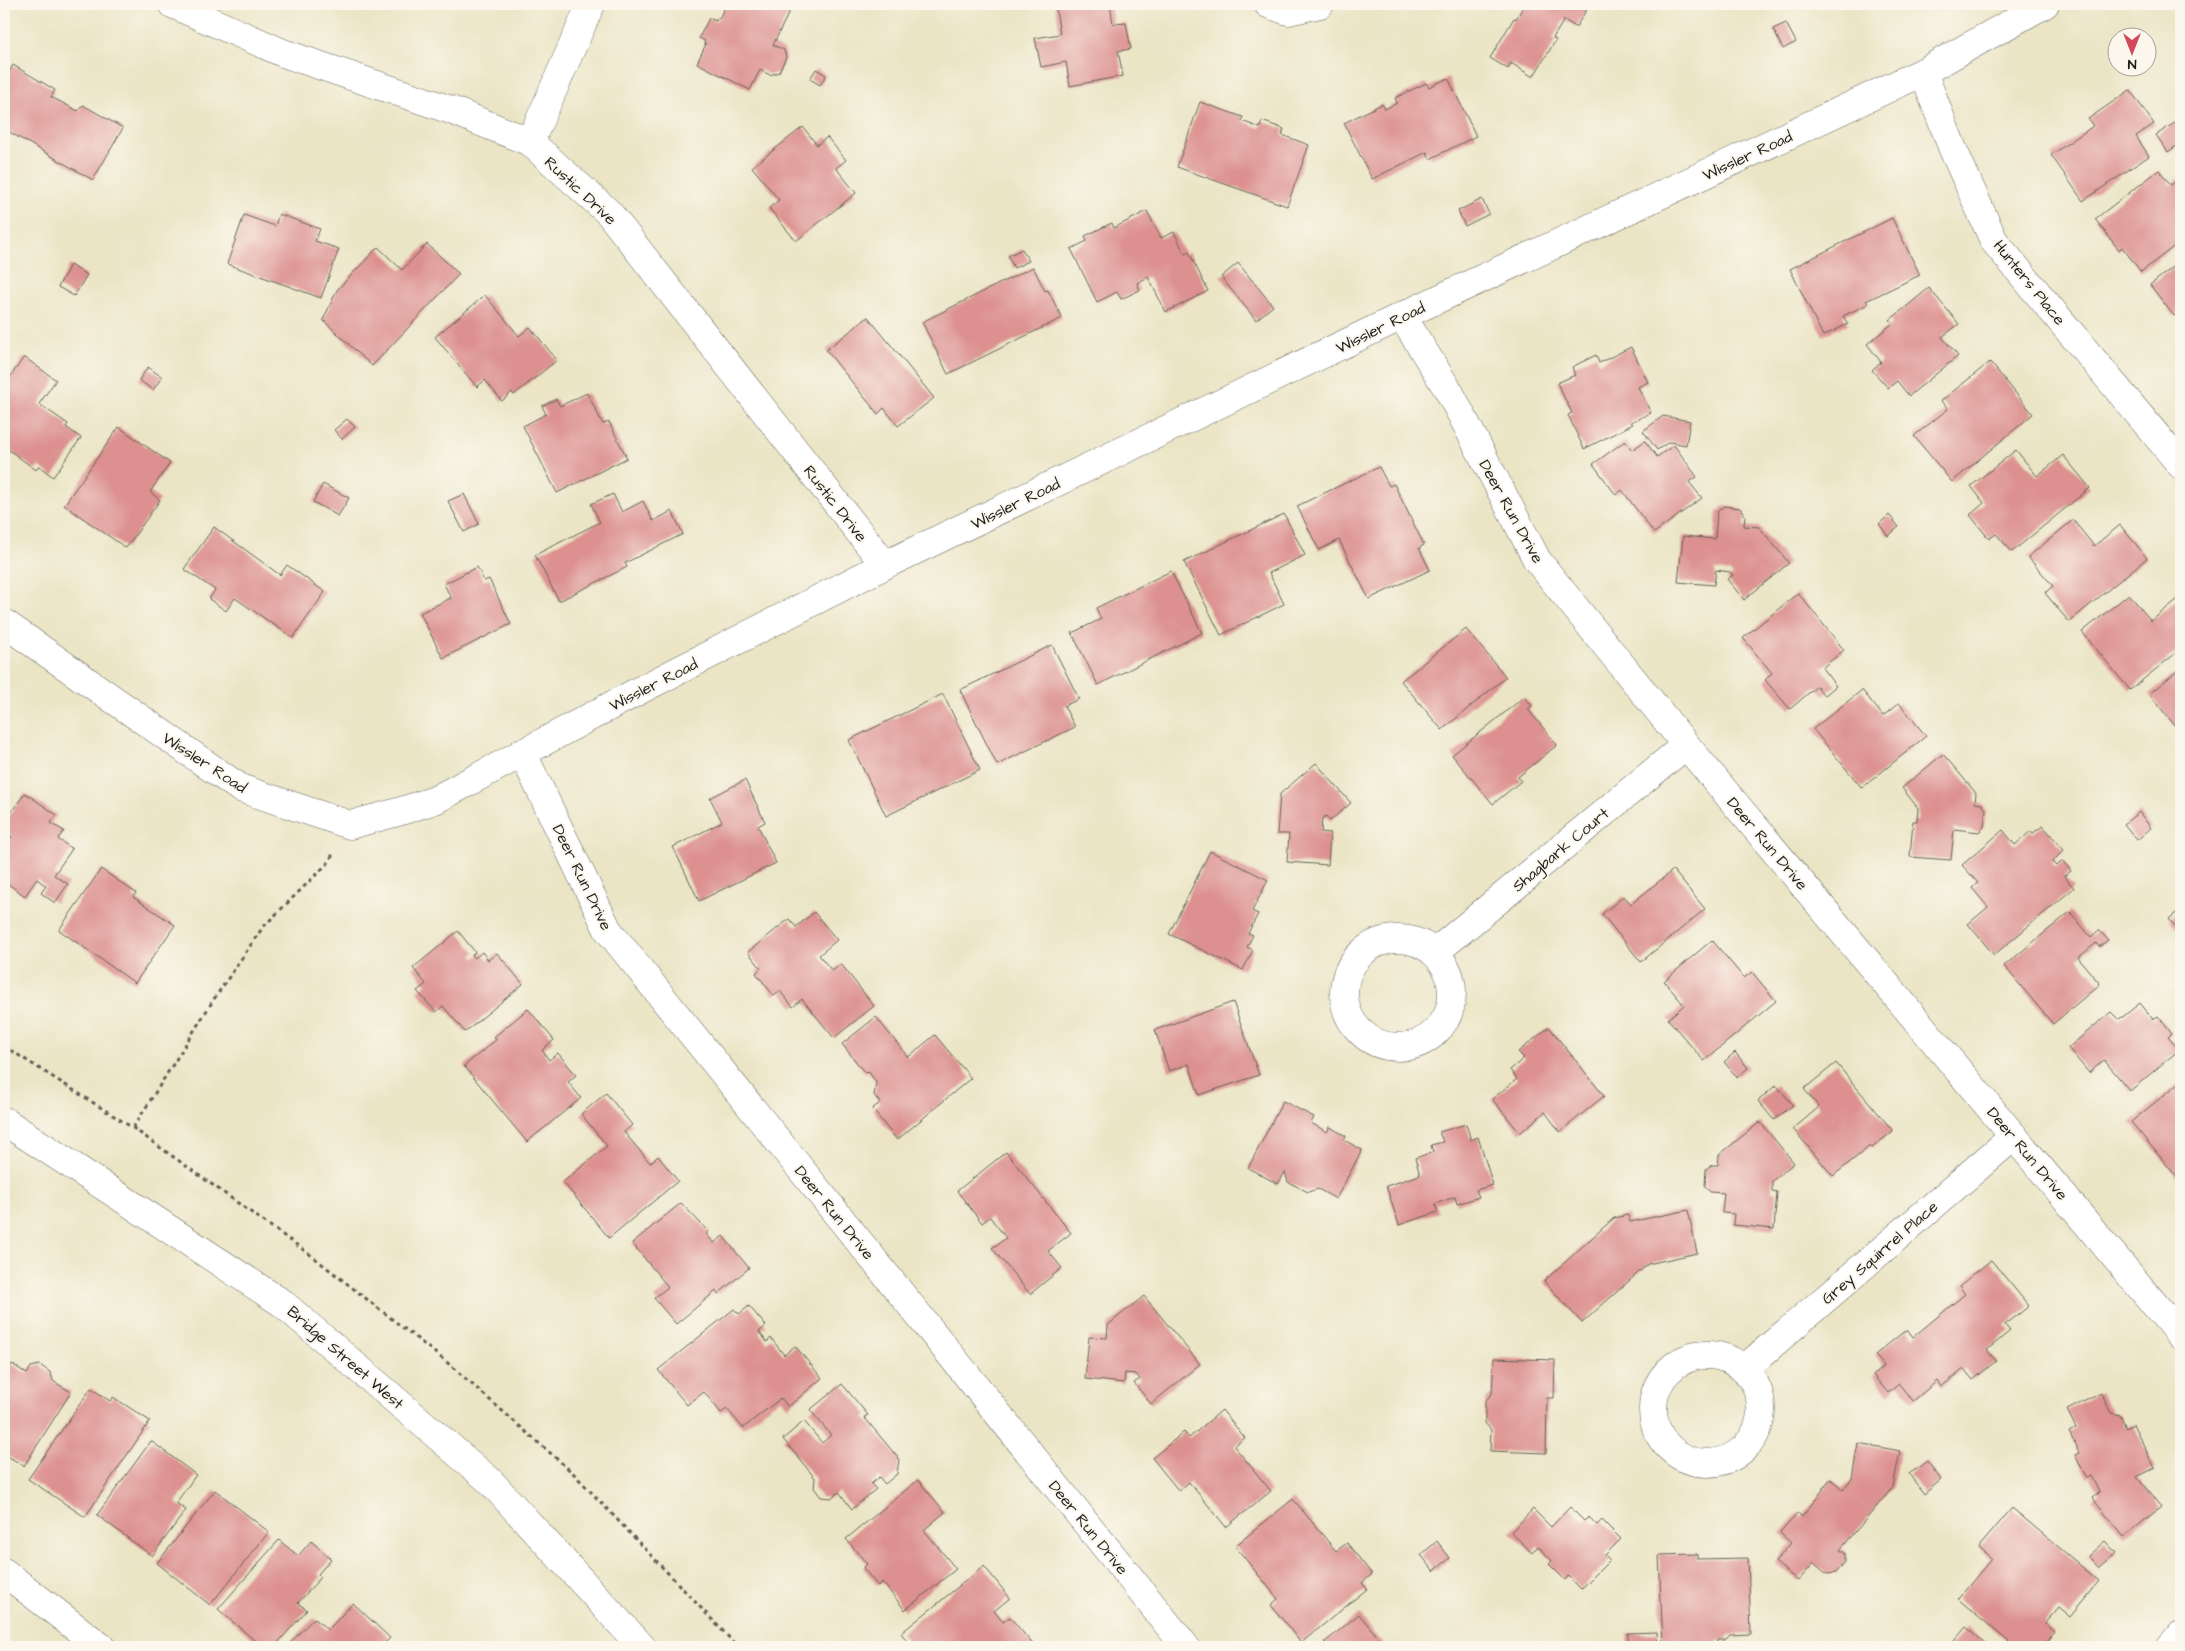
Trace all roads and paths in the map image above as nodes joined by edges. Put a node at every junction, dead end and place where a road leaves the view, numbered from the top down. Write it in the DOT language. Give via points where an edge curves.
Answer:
graph roads {
  1 [pos="172,4"];
  2 [pos="591,4"];
  3 [pos="1268,4"];
  4 [pos="1320,4"];
  5 [pos="2045,4"];
  6 [pos="1922,72"];
  7 [pos="530,142"];
  8 [pos="1402,316"];
  9 [pos="2181,464"];
  10 [pos="885,565"];
  11 [pos="4,624"];
  12 [pos="1686,745"];
  13 [pos="522,752"];
  14 [pos="350,825"];
  15 [pos="1434,953"];
  16 [pos="4,1046"];
  17 [pos="4,1121"];
  18 [pos="133,1128"];
  19 [pos="2014,1136"];
  20 [pos="2181,1336"];
  21 [pos="1744,1369"];
  22 [pos="4,1572"];
  23 [pos="2181,1634"];
  24 [pos="101,1647"];
  25 [pos="642,1647"];
  26 [pos="738,1647"];
  27 [pos="1186,1647"];
  28 [pos="2170,1647"];
  1 -- 7 [label="street, Rustic Drive" via="283,53 451,110"];
  2 -- 7 [label="street"];
  3 -- 4 [label="street" via="1288,12"];
  5 -- 6 [label="street, Wissler Road"];
  6 -- 8 [label="street, Wissler Road"];
  6 -- 9 [label="street, Hunters Place" via="1994,241"];
  7 -- 10 [label="street, Rustic Drive" via="609,213"];
  8 -- 10 [label="street, Wissler Road"];
  8 -- 12 [label="street, Deer Run Drive" via="1450,393 1538,560"];
  10 -- 13 [label="street, Wissler Road"];
  11 -- 14 [label="street, Wissler Road" via="240,788"];
  12 -- 15 [label="street, Shagbark Court"];
  12 -- 19 [label="street, Deer Run Drive"];
  13 -- 14 [label="street, Wissler Road" via="435,800"];
  13 -- 27 [label="street, Deer Run Drive" via="608,930"];
  14 -- 18 [label="path" via="328,863 263,927"];
  16 -- 18 [label="path"];
  17 -- 25 [label="street, Bridge Street West" via="282,1303 490,1481"];
  18 -- 26 [label="path" via="312,1256 449,1364 573,1472"];
  19 -- 20 [label="street, Deer Run Drive"];
  19 -- 21 [label="street, Grey Squirrel Place"];
  22 -- 24 [label="street"];
  23 -- 28 [label="street"];
}
